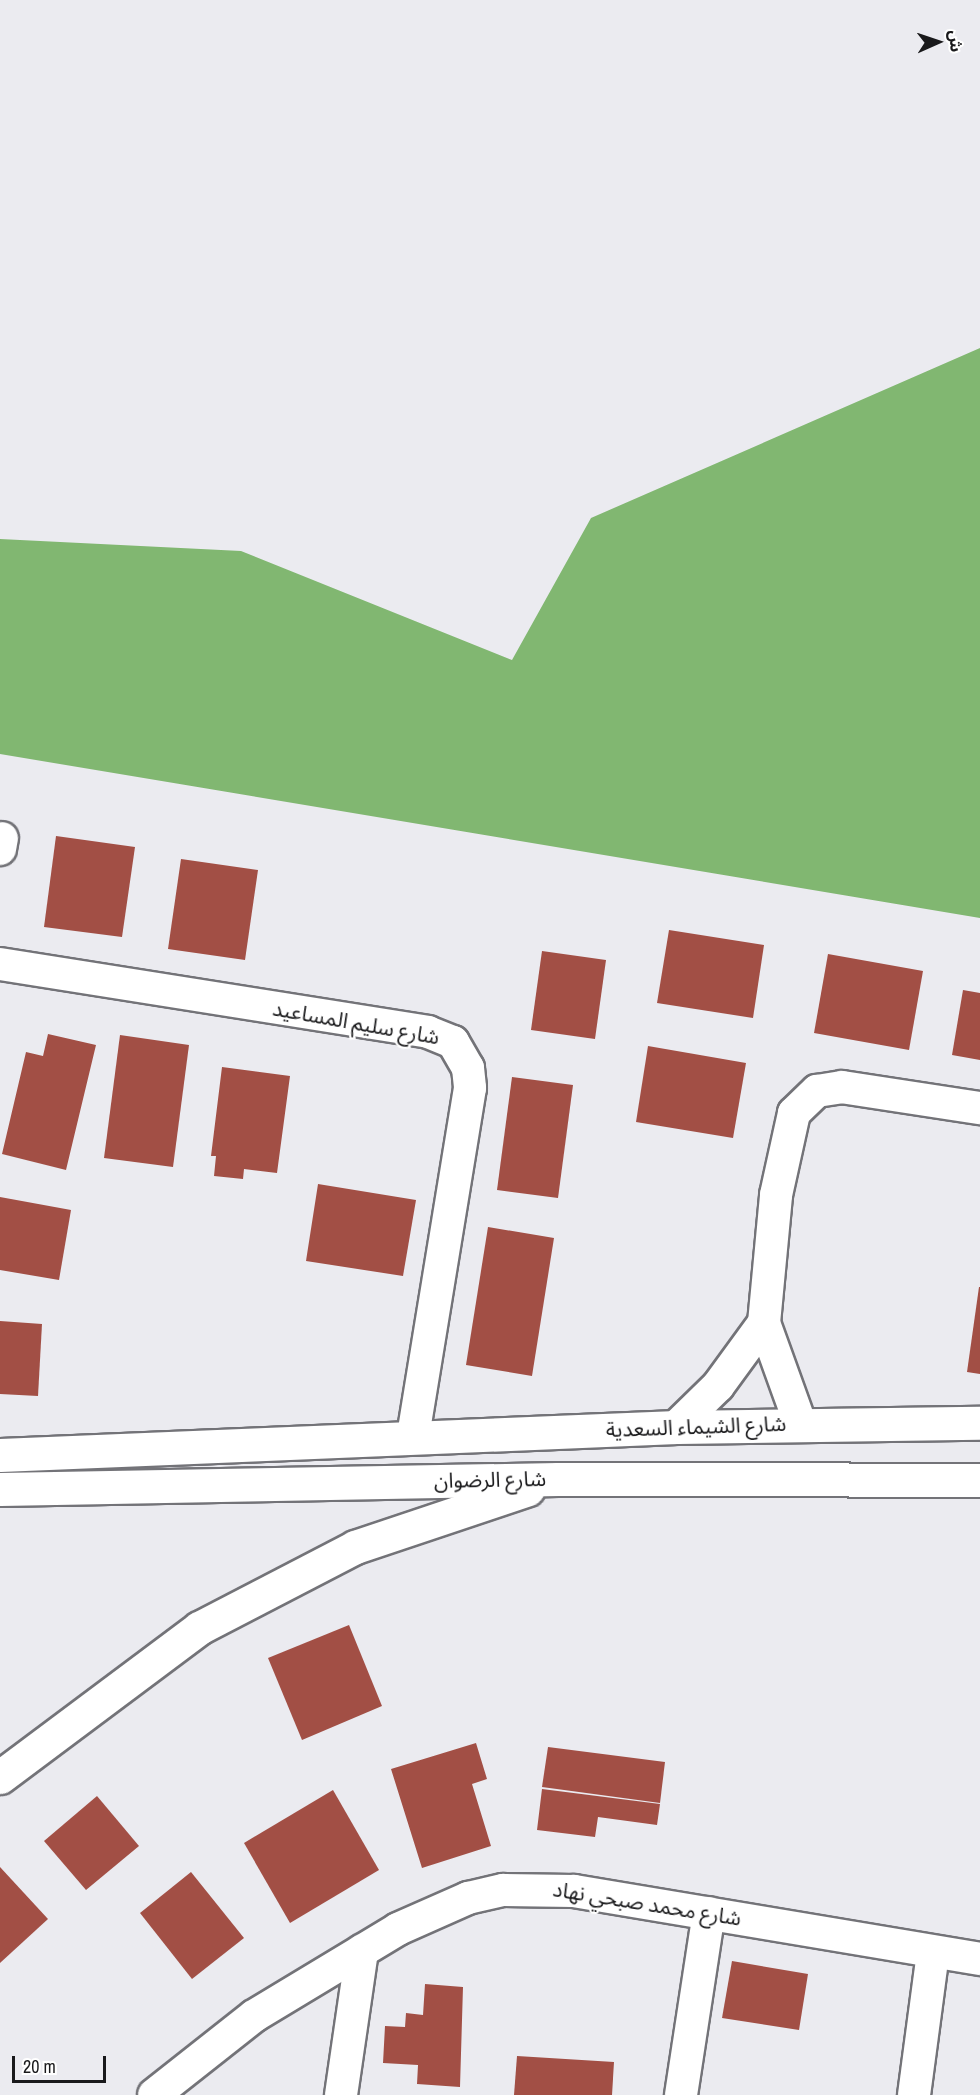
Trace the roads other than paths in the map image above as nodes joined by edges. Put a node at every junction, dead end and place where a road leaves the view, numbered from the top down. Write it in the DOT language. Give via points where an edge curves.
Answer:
graph roads {
  1 [pos="0,964"];
  2 [pos="980,1108"];
  3 [pos="764,1323"];
  4 [pos="800,1423"];
  5 [pos="980,1423"];
  6 [pos="676,1427"];
  7 [pos="413,1437"];
  8 [pos="0,1455"];
  9 [pos="558,1479"];
  10 [pos="980,1480"];
  11 [pos="0,1489"];
  12 [pos="0,1777"];
  13 [pos="709,1913"];
  14 [pos="362,1951"];
  15 [pos="933,1953"];
  16 [pos="980,1959"];
  17 [pos="154,2095"];
  18 [pos="341,2095"];
  19 [pos="681,2095"];
  20 [pos="914,2095"];
  1 -- 7 [label="street, شارع سليم المساعيد" via="428,1032 453,1042 468,1068 470,1088"];
  2 -- 3 [label="street" via="842,1087 817,1091 801,1102 794,1113 776,1195"];
  3 -- 4 [label="street"];
  3 -- 6 [label="street" via="718,1386"];
  4 -- 5 [label="main road, شارع الشيماء السعدية"];
  4 -- 6 [label="main road, شارع الشيماء السعدية"];
  6 -- 7 [label="main road, شارع الشيماء السعدية"];
  7 -- 8 [label="main road"];
  9 -- 10 [label="main road, شارع الرضوان"];
  9 -- 11 [label="main road, شارع الرضوان"];
  9 -- 12 [label="main road" via="355,1547 199,1628"];
  13 -- 14 [label="street, شارع محمد صبحي نهاد" via="574,1891 503,1890 432,1913"];
  13 -- 15 [label="street, شارع محمد صبحي نهاد"];
  13 -- 19 [label="street"];
  14 -- 17 [label="street, شارع محمد صبحي نهاد" via="254,2016"];
  14 -- 18 [label="street"];
  15 -- 16 [label="street, شارع محمد صبحي نهاد"];
  15 -- 20 [label="street"];
}
